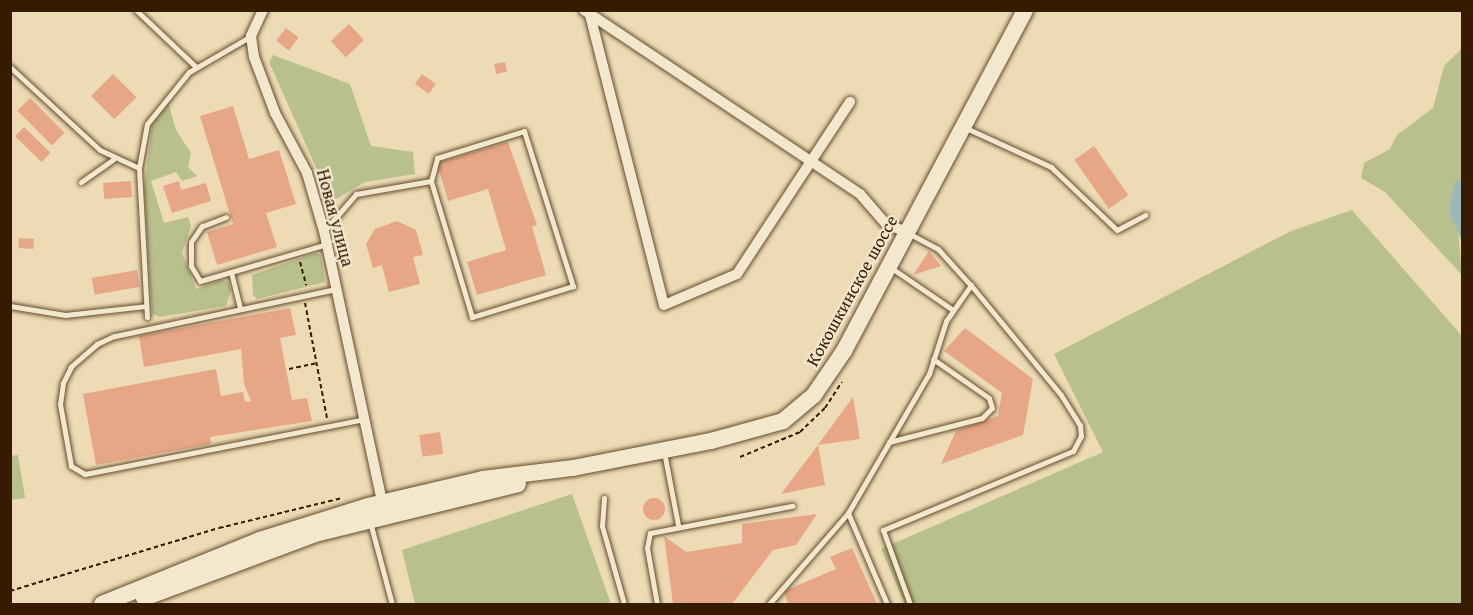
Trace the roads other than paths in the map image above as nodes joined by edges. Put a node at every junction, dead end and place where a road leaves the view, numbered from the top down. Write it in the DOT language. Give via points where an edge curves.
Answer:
graph roads {
  1 [pos="136,10"];
  2 [pos="263,10"];
  3 [pos="1025,10"];
  4 [pos="587,13"];
  5 [pos="251,36"];
  6 [pos="10,67"];
  7 [pos="196,67"];
  8 [pos="850,102"];
  9 [pos="965,128"];
  10 [pos="113,160"];
  11 [pos="812,161"];
  12 [pos="139,168"];
  13 [pos="431,181"];
  14 [pos="81,182"];
  15 [pos="1145,215"];
  16 [pos="226,217"];
  17 [pos="324,231"];
  18 [pos="907,232"];
  19 [pos="327,244"];
  20 [pos="889,267"];
  21 [pos="231,272"];
  22 [pos="971,285"];
  23 [pos="336,289"];
  24 [pos="10,306"];
  25 [pos="146,306"];
  26 [pos="240,307"];
  27 [pos="953,310"];
  28 [pos="147,317"];
  29 [pos="933,359"];
  30 [pos="361,420"];
  31 [pos="890,442"];
  32 [pos="663,451"];
  33 [pos="604,498"];
  34 [pos="792,506"];
  35 [pos="379,513"];
  36 [pos="848,513"];
  37 [pos="678,525"];
  38 [pos="244,559"];
  39 [pos="131,598"];
  40 [pos="102,604"];
  41 [pos="109,604"];
  42 [pos="161,604"];
  43 [pos="392,604"];
  44 [pos="624,604"];
  45 [pos="657,604"];
  46 [pos="769,604"];
  47 [pos="887,604"];
  48 [pos="910,604"];
  1 -- 7 [label="lane"];
  2 -- 5 [label="street"];
  3 -- 9 [label="main road, Кокошкинское шоссе"];
  4 -- 11 [label="street"];
  4 -- 11 [label="street" via="664,305 737,274"];
  5 -- 7 [label="lane"];
  5 -- 17 [label="street, Новая улица" via="263,86 307,173"];
  6 -- 10 [label="lane"];
  7 -- 12 [label="lane" via="151,117"];
  8 -- 11 [label="street"];
  9 -- 15 [label="lane" via="1051,166 1117,230"];
  9 -- 18 [label="main road, Кокошкинское шоссе"];
  10 -- 12 [label="lane"];
  10 -- 14 [label="lane"];
  11 -- 18 [label="street" via="860,194 886,224"];
  12 -- 25 [label="lane"];
  13 -- 13 [label="lane" via="437,158 524,131 573,286 472,317"];
  13 -- 17 [label="lane" via="356,194"];
  16 -- 21 [label="lane" via="195,233 189,253 200,281"];
  17 -- 19 [label="street, Новая улица"];
  18 -- 20 [label="main road, Кокошкинское шоссе"];
  18 -- 22 [label="lane" via="938,249"];
  19 -- 21 [label="lane"];
  19 -- 23 [label="street, Новая улица"];
  20 -- 27 [label="lane"];
  20 -- 32 [label="main road, Кокошкинское шоссе" via="838,363 801,408 766,429"];
  21 -- 26 [label="lane"];
  22 -- 27 [label="lane"];
  22 -- 48 [label="lane" via="1066,402 1081,436 1073,451 883,530"];
  23 -- 26 [label="lane"];
  23 -- 30 [label="street, Новая улица"];
  24 -- 25 [label="lane" via="65,315"];
  25 -- 28 [label="lane"];
  26 -- 30 [label="lane" via="114,336 82,355 66,376 60,398 74,471 85,474"];
  27 -- 29 [label="lane"];
  29 -- 31 [label="lane"];
  29 -- 31 [label="lane" via="989,398 992,408 982,418"];
  30 -- 35 [label="street, Новая улица"];
  31 -- 36 [label="lane"];
  32 -- 35 [label="main road, Кокошкинское шоссе" via="483,479"];
  32 -- 37 [label="lane"];
  33 -- 44 [label="lane" via="602,526"];
  34 -- 37 [label="lane"];
  35 -- 38 [label="main road"];
  35 -- 39 [label="main road" via="285,531"];
  35 -- 43 [label="lane"];
  36 -- 46 [label="lane"];
  36 -- 47 [label="lane"];
  37 -- 45 [label="lane" via="657,528 647,538"];
  38 -- 39 [label="main road"];
  38 -- 42 [label="main road"];
  39 -- 40 [label="main road"];
  39 -- 41 [label="main road"];
}
